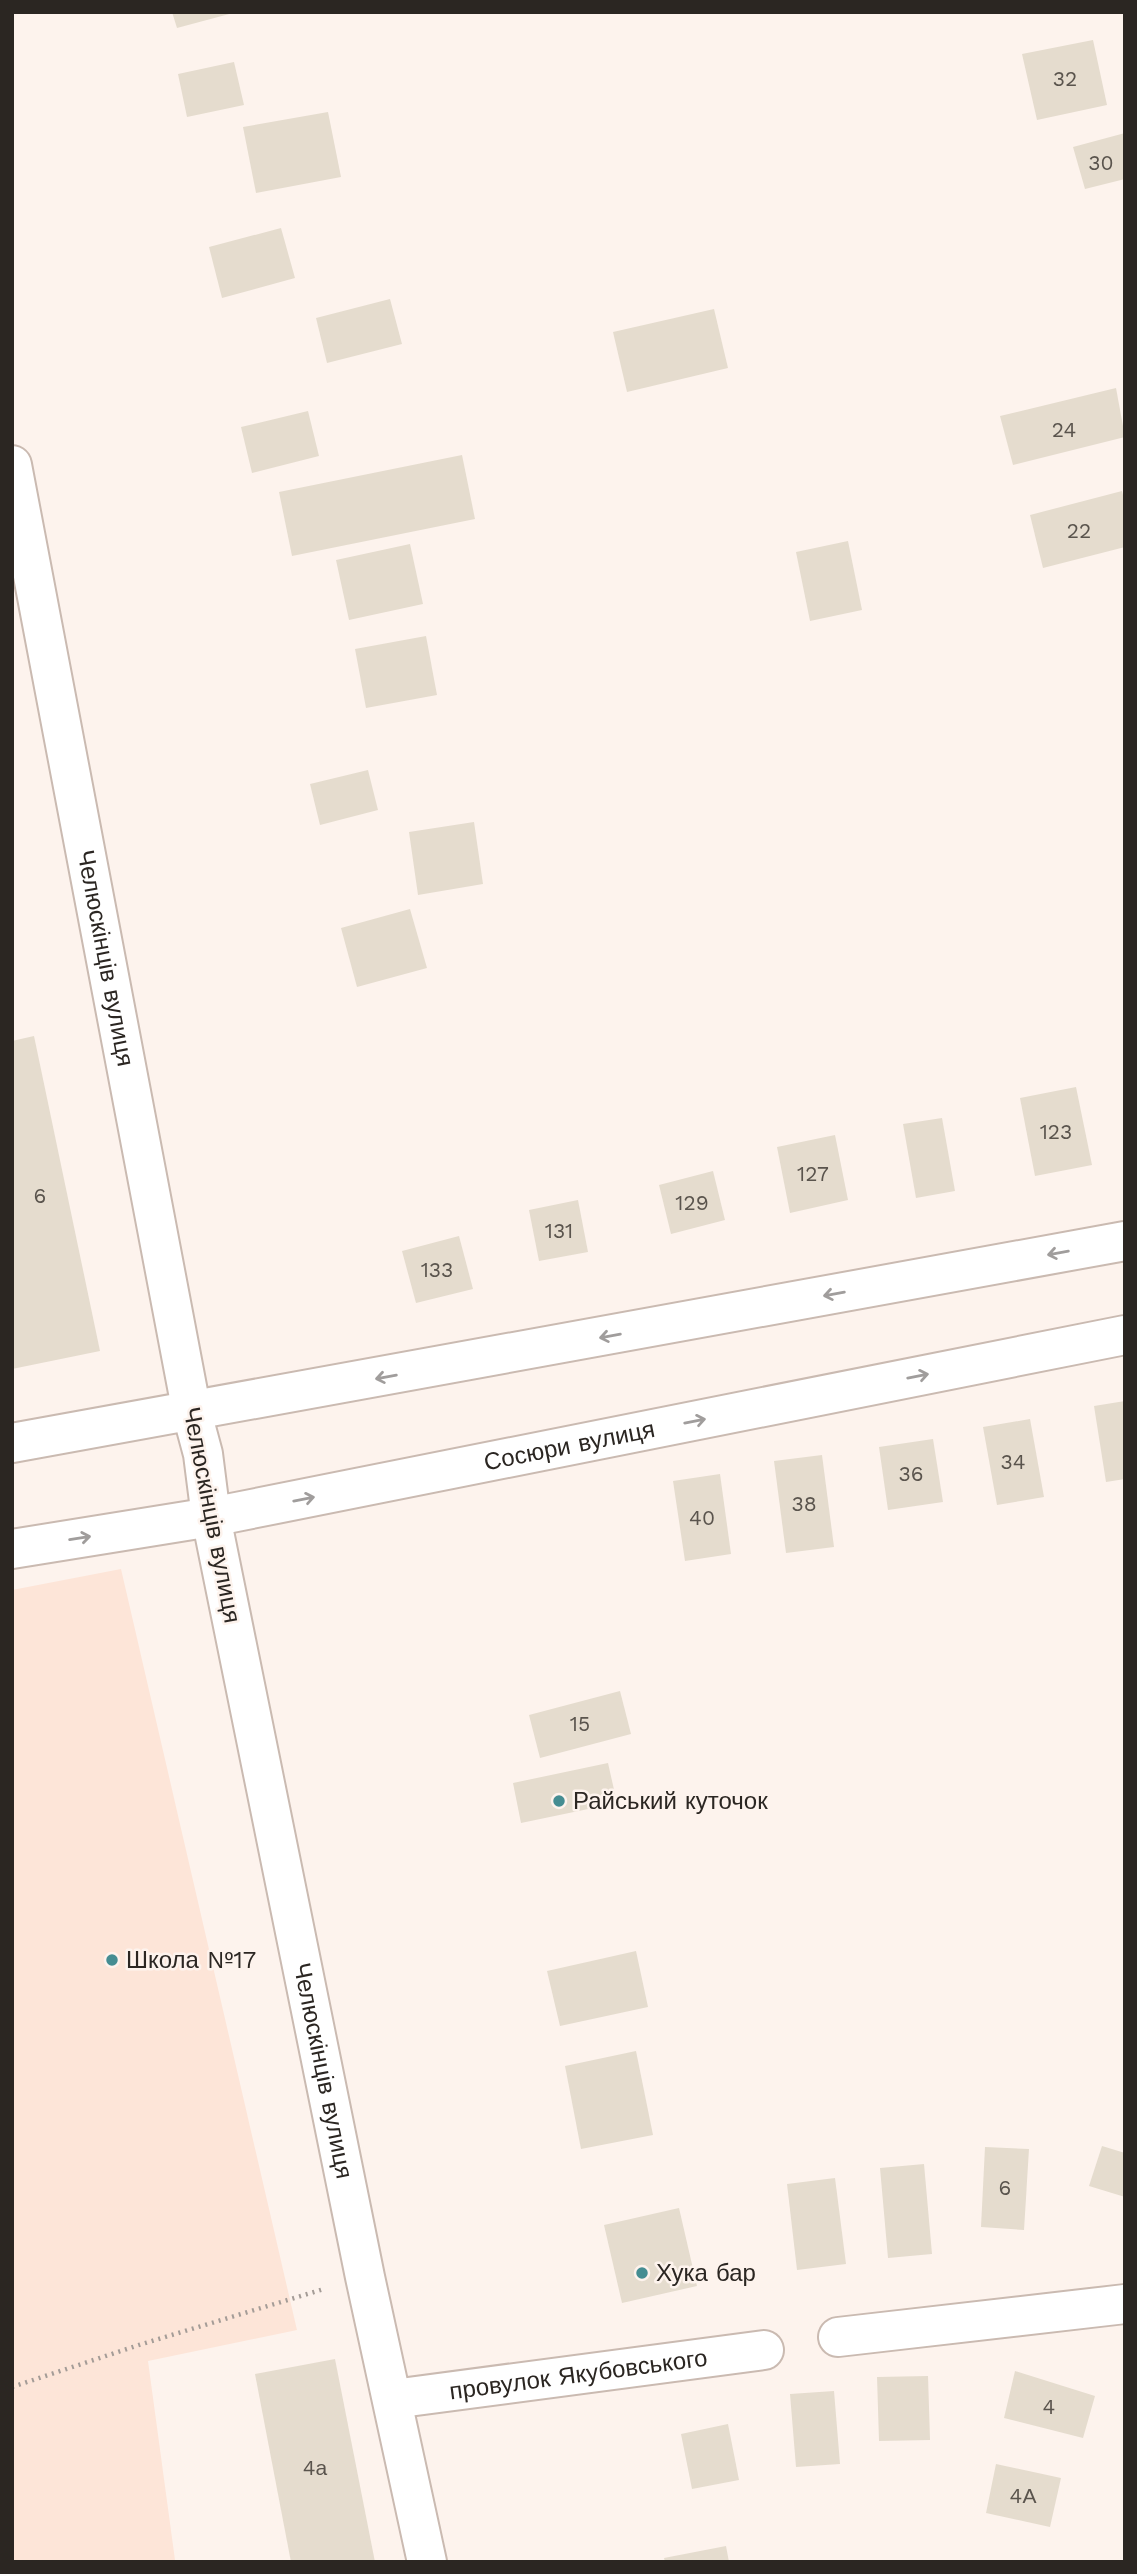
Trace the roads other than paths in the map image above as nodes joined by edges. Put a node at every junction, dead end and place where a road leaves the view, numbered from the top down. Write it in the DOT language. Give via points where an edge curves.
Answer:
graph roads {
  1 [pos="12,466"];
  2 [pos="1125,1241"];
  3 [pos="1125,1335"];
  4 [pos="192,1413"];
  5 [pos="12,1443"];
  6 [pos="211,1517"];
  7 [pos="12,1549"];
  8 [pos="1125,2304"];
  9 [pos="838,2337"];
  10 [pos="764,2350"];
  11 [pos="393,2399"];
  12 [pos="427,2562"];
  1 -- 4 [label="street, Челюскінців вулиця"];
  2 -- 4 [label="street, one-way"];
  6 -- 3 [label="street, Сосюри вулиця, one-way"];
  4 -- 5 [label="street"];
  4 -- 6 [label="street, Челюскінців вулиця"];
  7 -- 6 [label="street, Сосюри вулиця, one-way"];
  6 -- 11 [label="street, Челюскінців вулиця"];
  8 -- 9 [label="street"];
  10 -- 11 [label="street, провулок Якубовського"];
  11 -- 12 [label="street, Челюскінців вулиця"];
}
